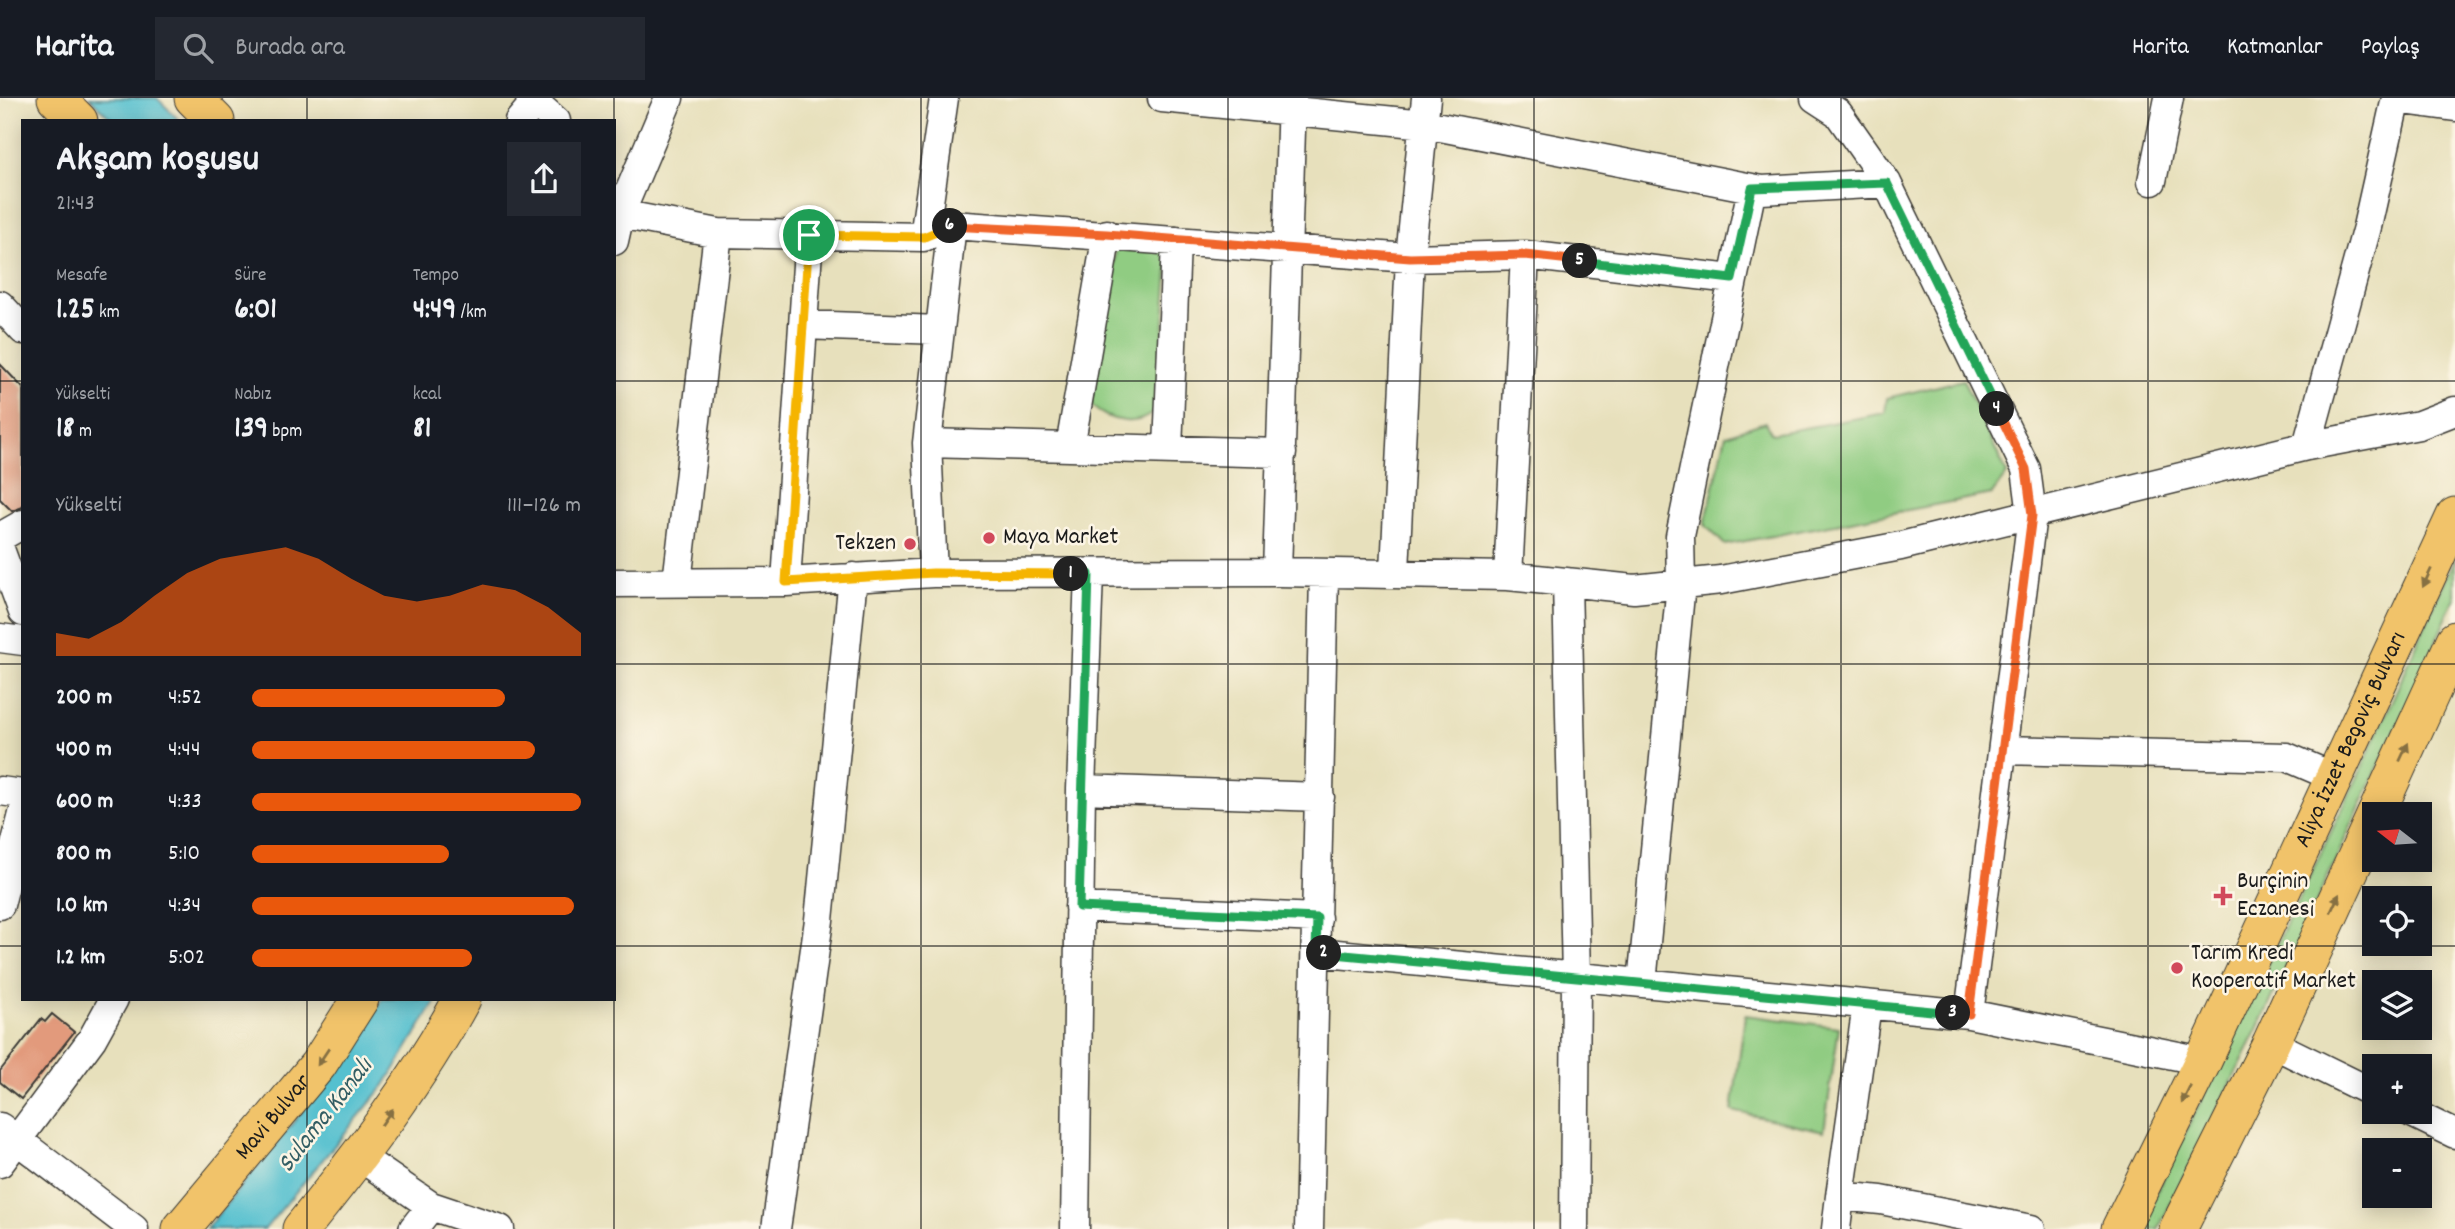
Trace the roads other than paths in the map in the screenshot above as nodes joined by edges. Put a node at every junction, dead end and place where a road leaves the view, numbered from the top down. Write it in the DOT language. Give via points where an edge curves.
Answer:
graph roads {
  1 [pos="57,98"];
  2 [pos="193,98"];
  3 [pos="669,98"];
  4 [pos="944,98"];
  5 [pos="1162,98"];
  6 [pos="1815,98"];
  7 [pos="2169,98"];
  8 [pos="2396,98"];
  9 [pos="1292,104"];
  10 [pos="528,107"];
  11 [pos="2455,107"];
  12 [pos="1426,111"];
  13 [pos="77,119"];
  14 [pos="214,119"];
  15 [pos="552,119"];
  16 [pos="2152,181"];
  17 [pos="1887,183"];
  18 [pos="1752,188"];
  19 [pos="616,218"];
  20 [pos="952,225"];
  21 [pos="718,233"];
  22 [pos="1107,234"];
  23 [pos="809,235"];
  24 [pos="924,237"];
  25 [pos="1177,241"];
  26 [pos="1287,248"];
  27 [pos="1525,255"];
  28 [pos="1410,258"];
  29 [pos="1732,279"];
  30 [pos="803,325"];
  31 [pos="940,330"];
  32 [pos="2455,411"];
  33 [pos="927,443"];
  34 [pos="2307,446"];
  35 [pos="1070,447"];
  36 [pos="1168,450"];
  37 [pos="1282,453"];
  38 [pos="2032,515"];
  39 [pos="2455,516"];
  40 [pos="21,525"];
  41 [pos="0,537"];
  42 [pos="0,549"];
  43 [pos="1395,571"];
  44 [pos="1277,572"];
  45 [pos="933,573"];
  46 [pos="1089,574"];
  47 [pos="1324,575"];
  48 [pos="1508,576"];
  49 [pos="853,578"];
  50 [pos="677,582"];
  51 [pos="786,582"];
  52 [pos="1567,582"];
  53 [pos="616,583"];
  54 [pos="1681,584"];
  55 [pos="21,607"];
  56 [pos="0,638"];
  57 [pos="2455,640"];
  58 [pos="21,642"];
  59 [pos="2003,750"];
  60 [pos="2336,778"];
  61 [pos="1081,789"];
  62 [pos="0,791"];
  63 [pos="21,794"];
  64 [pos="1320,797"];
  65 [pos="2381,802"];
  66 [pos="21,822"];
  67 [pos="2362,844"];
  68 [pos="0,905"];
  69 [pos="1079,907"];
  70 [pos="1317,918"];
  71 [pos="1316,952"];
  72 [pos="1576,977"];
  73 [pos="1642,983"];
  74 [pos="113,1001"];
  75 [pos="359,1001"];
  76 [pos="462,1001"];
  77 [pos="1867,1005"];
  78 [pos="1969,1014"];
  79 [pos="2271,1043"];
  80 [pos="2203,1061"];
  81 [pos="2362,1088"];
  82 [pos="2432,1123"];
  83 [pos="9,1134"];
  84 [pos="2455,1135"];
  85 [pos="360,1157"];
  86 [pos="0,1163"];
  87 [pos="1840,1196"];
  88 [pos="431,1206"];
  89 [pos="134,1229"];
  90 [pos="181,1229"];
  91 [pos="301,1229"];
  92 [pos="413,1229"];
  93 [pos="500,1229"];
  94 [pos="776,1229"];
  95 [pos="1075,1229"];
  96 [pos="1309,1229"];
  97 [pos="1574,1229"];
  98 [pos="1836,1229"];
  99 [pos="2031,1229"];
  100 [pos="2119,1229"];
  101 [pos="2178,1229"];
  1 -- 13 [label="main road"];
  2 -- 14 [label="main road"];
  3 -- 19 [label="street"];
  4 -- 24 [label="street"];
  5 -- 9 [label="street"];
  6 -- 17 [label="street" via="1838,113"];
  7 -- 16 [label="street"];
  8 -- 11 [label="street"];
  8 -- 34 [label="street" via="2367,227"];
  9 -- 12 [label="street"];
  9 -- 26 [label="street"];
  10 -- 15 [label="street"];
  12 -- 18 [label="street"];
  12 -- 28 [label="street"];
  17 -- 18 [label="street"];
  17 -- 38 [label="street" via="2026,469"];
  18 -- 29 [label="street"];
  19 -- 21 [label="street"];
  20 -- 22 [label="street"];
  20 -- 24 [label="street"];
  20 -- 31 [label="street"];
  21 -- 23 [label="street"];
  21 -- 50 [label="street"];
  22 -- 25 [label="street"];
  22 -- 35 [label="street"];
  23 -- 24 [label="street"];
  23 -- 30 [label="street"];
  25 -- 26 [label="street"];
  25 -- 36 [label="street"];
  26 -- 28 [label="street"];
  26 -- 37 [label="street"];
  27 -- 28 [label="street"];
  27 -- 29 [label="street"];
  27 -- 48 [label="street"];
  28 -- 43 [label="street"];
  29 -- 54 [label="street" via="1680,536"];
  30 -- 31 [label="street"];
  30 -- 51 [label="street"];
  31 -- 33 [label="street"];
  32 -- 34 [label="street" via="2419,425"];
  33 -- 35 [label="street"];
  33 -- 45 [label="street"];
  34 -- 38 [label="street"];
  35 -- 36 [label="street"];
  36 -- 37 [label="street"];
  37 -- 44 [label="street"];
  38 -- 54 [label="street" via="1901,546"];
  38 -- 59 [label="street"];
  39 -- 60 [label="main road, Aliya İzzet Begoviç Bulvarı, one-way"];
  40 -- 41 [label="street"];
  42 -- 55 [label="street"];
  43 -- 47 [label="street"];
  43 -- 48 [label="street"];
  44 -- 46 [label="street"];
  44 -- 47 [label="street"];
  45 -- 46 [label="street"];
  45 -- 49 [label="street"];
  46 -- 61 [label="street"];
  47 -- 64 [label="street"];
  48 -- 52 [label="street"];
  49 -- 51 [label="street"];
  49 -- 94 [label="street" via="819,920"];
  50 -- 51 [label="street"];
  50 -- 53 [label="street"];
  52 -- 54 [label="street" via="1634,589"];
  52 -- 72 [label="street"];
  54 -- 73 [label="street"];
  56 -- 58 [label="street"];
  65 -- 57 [label="main road, Aliya İzzet Begoviç Bulvarı, one-way"];
  59 -- 60 [label="street" via="2287,757"];
  59 -- 78 [label="street"];
  60 -- 80 [label="main road, Aliya İzzet Begoviç Bulvarı"];
  61 -- 64 [label="street"];
  61 -- 69 [label="street"];
  62 -- 63 [label="street"];
  64 -- 70 [label="street"];
  66 -- 68 [label="street"];
  79 -- 67 [label="main road, Aliya İzzet Begoviç Bulvarı, one-way"];
  69 -- 70 [label="street"];
  69 -- 95 [label="street"];
  70 -- 71 [label="street"];
  71 -- 72 [label="street"];
  71 -- 96 [label="street"];
  72 -- 73 [label="street"];
  72 -- 97 [label="street"];
  73 -- 77 [label="street"];
  74 -- 83 [label="street" via="92,1039"];
  75 -- 90 [label="main road, Mavi Bulvar, one-way" via="318,1065"];
  85 -- 76 [label="main road, one-way"];
  77 -- 78 [label="street"];
  77 -- 87 [label="street"];
  78 -- 80 [label="street"];
  79 -- 81 [label="street"];
  79 -- 101 [label="main road, Aliya İzzet Begoviç Bulvarı"];
  80 -- 100 [label="main road, Aliya İzzet Begoviç Bulvarı, one-way"];
  82 -- 84 [label="street"];
  83 -- 86 [label="street"];
  83 -- 89 [label="street"];
  85 -- 88 [label="street"];
  85 -- 91 [label="main road"];
  87 -- 98 [label="street"];
  87 -- 99 [label="street"];
  88 -- 92 [label="street"];
  88 -- 93 [label="street"];
}
